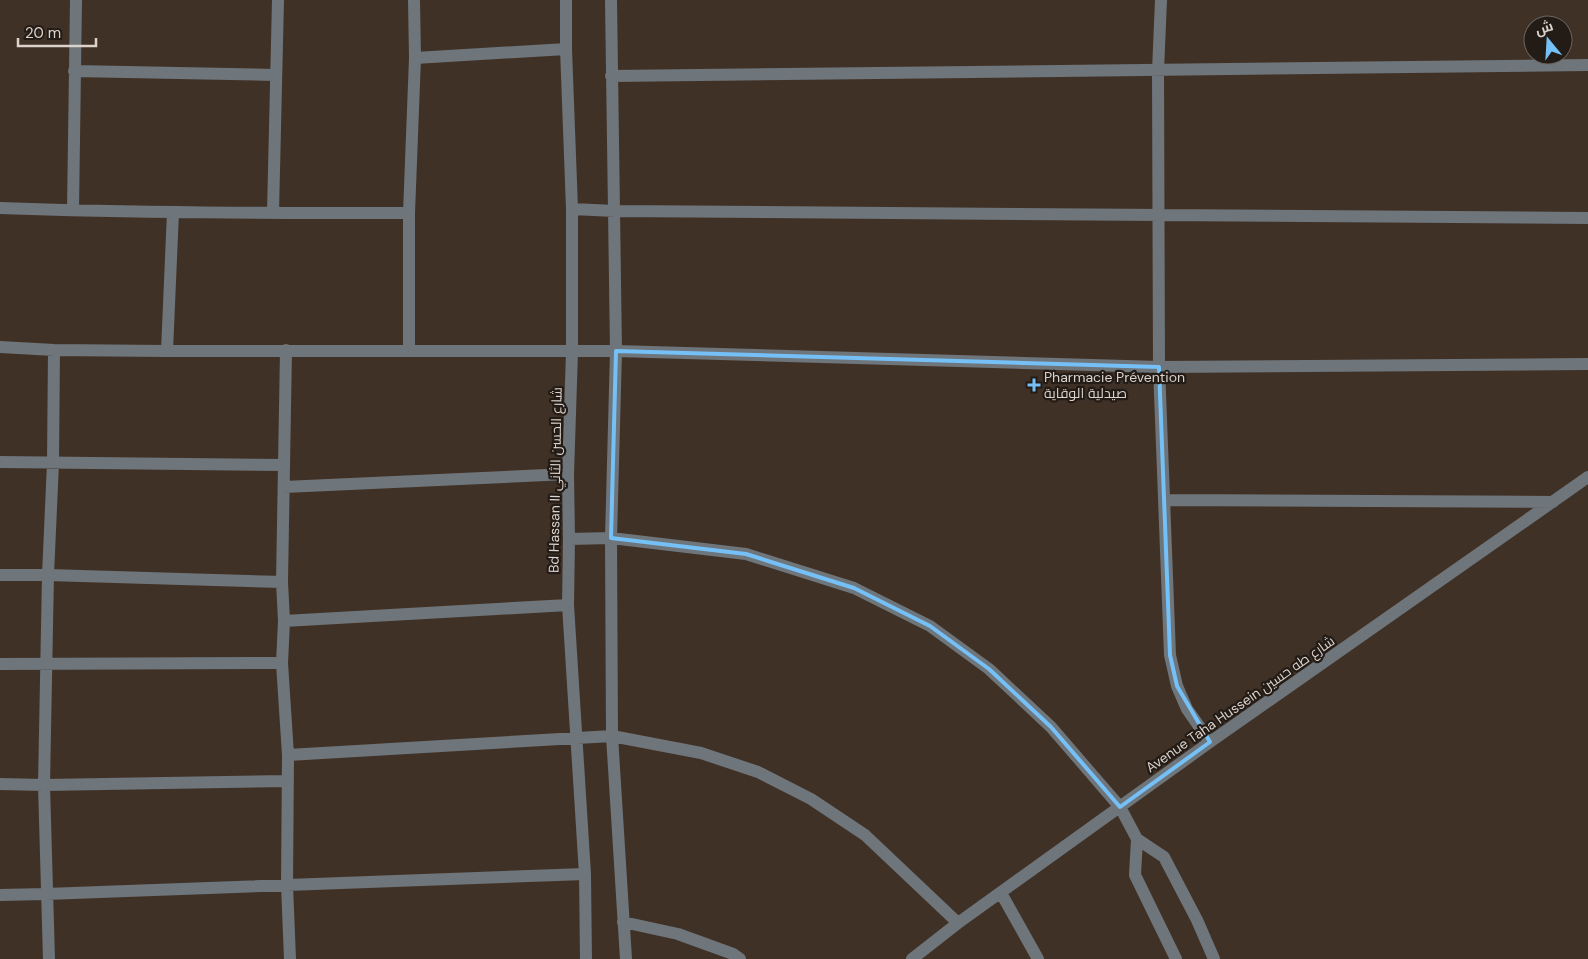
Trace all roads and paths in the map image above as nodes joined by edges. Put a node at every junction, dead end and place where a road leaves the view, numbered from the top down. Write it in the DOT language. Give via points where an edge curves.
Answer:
graph roads {
  1 [pos="76,0"];
  2 [pos="278,0"];
  3 [pos="414,0"];
  4 [pos="566,0"];
  5 [pos="611,0"];
  6 [pos="1161,0"];
  7 [pos="566,49"];
  8 [pos="415,58"];
  9 [pos="1588,65"];
  10 [pos="74,71"];
  11 [pos="1158,71"];
  12 [pos="275,75"];
  13 [pos="611,76"];
  14 [pos="0,208"];
  15 [pos="572,209"];
  16 [pos="73,210"];
  17 [pos="615,211"];
  18 [pos="173,212"];
  19 [pos="273,213"];
  20 [pos="409,213"];
  21 [pos="1159,215"];
  22 [pos="1588,218"];
  23 [pos="0,347"];
  24 [pos="54,350"];
  25 [pos="286,350"];
  26 [pos="409,350"];
  27 [pos="166,351"];
  28 [pos="616,351"];
  29 [pos="572,352"];
  30 [pos="1588,364"];
  31 [pos="1159,367"];
  32 [pos="0,462"];
  33 [pos="53,463"];
  34 [pos="283,465"];
  35 [pos="568,474"];
  36 [pos="1588,477"];
  37 [pos="284,487"];
  38 [pos="1164,500"];
  39 [pos="1553,502"];
  40 [pos="610,538"];
  41 [pos="569,539"];
  42 [pos="48,574"];
  43 [pos="0,575"];
  44 [pos="282,582"];
  45 [pos="568,605"];
  46 [pos="284,621"];
  47 [pos="282,663"];
  48 [pos="0,664"];
  49 [pos="46,664"];
  50 [pos="612,736"];
  51 [pos="577,738"];
  52 [pos="1210,742"];
  53 [pos="288,755"];
  54 [pos="288,781"];
  55 [pos="0,784"];
  56 [pos="44,785"];
  57 [pos="1120,808"];
  58 [pos="1137,839"];
  59 [pos="585,874"];
  60 [pos="288,885"];
  61 [pos="1001,892"];
  62 [pos="0,894"];
  63 [pos="46,894"];
  64 [pos="623,922"];
  65 [pos="958,923"];
  66 [pos="49,959"];
  67 [pos="290,959"];
  68 [pos="586,959"];
  69 [pos="626,959"];
  70 [pos="740,959"];
  71 [pos="912,959"];
  72 [pos="1038,959"];
  73 [pos="1176,959"];
  74 [pos="1214,959"];
  1 -- 10 [label="street"];
  2 -- 12 [label="street"];
  3 -- 8 [label="street"];
  4 -- 7 [label="street, Bd Hassan II شارع الحسن الثاني"];
  5 -- 13 [label="street"];
  6 -- 11 [label="street"];
  7 -- 8 [label="street"];
  7 -- 15 [label="street, Bd Hassan II شارع الحسن الثاني"];
  8 -- 20 [label="street"];
  9 -- 11 [label="street"];
  10 -- 12 [label="street"];
  10 -- 16 [label="street"];
  11 -- 13 [label="street"];
  11 -- 21 [label="street"];
  12 -- 19 [label="street"];
  13 -- 17 [label="street"];
  14 -- 16 [label="street"];
  15 -- 17 [label="street"];
  15 -- 29 [label="street, Bd Hassan II شارع الحسن الثاني"];
  16 -- 18 [label="street"];
  17 -- 21 [label="street"];
  17 -- 28 [label="street"];
  18 -- 19 [label="street"];
  18 -- 27 [label="street"];
  19 -- 20 [label="street"];
  20 -- 26 [label="street"];
  21 -- 22 [label="street"];
  21 -- 31 [label="street"];
  23 -- 24 [label="street"];
  24 -- 27 [label="street"];
  24 -- 33 [label="street"];
  25 -- 26 [label="street"];
  25 -- 27 [label="street"];
  25 -- 34 [label="street"];
  26 -- 29 [label="street"];
  28 -- 29 [label="street"];
  28 -- 31 [label="street"];
  28 -- 40 [label="street"];
  29 -- 35 [label="street, Bd Hassan II شارع الحسن الثاني"];
  30 -- 31 [label="street"];
  31 -- 38 [label="street"];
  32 -- 33 [label="street"];
  33 -- 34 [label="street"];
  33 -- 42 [label="street"];
  34 -- 37 [label="street"];
  35 -- 37 [label="street"];
  35 -- 41 [label="street, Bd Hassan II شارع الحسن الثاني"];
  36 -- 39 [label="street, Avenue Taha Hussein شارع طه حسين"];
  37 -- 44 [label="street"];
  38 -- 39 [label="street"];
  38 -- 52 [label="street" via="1170,655 1180,694"];
  39 -- 52 [label="street, Avenue Taha Hussein شارع طه حسين"];
  40 -- 41 [label="street"];
  40 -- 50 [label="street"];
  40 -- 57 [label="street" via="746,554 854,588 930,626 989,669 1051,727"];
  41 -- 45 [label="street, Bd Hassan II شارع الحسن الثاني"];
  42 -- 43 [label="street"];
  42 -- 44 [label="street"];
  42 -- 49 [label="street"];
  44 -- 46 [label="street"];
  45 -- 46 [label="street"];
  45 -- 51 [label="street, Bd Hassan II شارع الحسن الثاني"];
  46 -- 47 [label="street"];
  47 -- 49 [label="street"];
  47 -- 53 [label="street"];
  48 -- 49 [label="street"];
  49 -- 56 [label="street"];
  50 -- 51 [label="street"];
  50 -- 64 [label="street"];
  50 -- 65 [label="street" via="700,753 758,772 811,799 865,835"];
  51 -- 53 [label="street"];
  51 -- 59 [label="street, Bd Hassan II شارع الحسن الثاني"];
  52 -- 57 [label="street, Avenue Taha Hussein شارع طه حسين"];
  53 -- 54 [label="street"];
  54 -- 56 [label="street"];
  54 -- 60 [label="street"];
  55 -- 56 [label="street"];
  56 -- 63 [label="street"];
  57 -- 58 [label="street"];
  57 -- 61 [label="street, Avenue Taha Hussein شارع طه حسين"];
  58 -- 73 [label="street" via="1135,875"];
  58 -- 74 [label="street" via="1164,857"];
  59 -- 60 [label="street"];
  59 -- 68 [label="street, Bd Hassan II شارع الحسن الثاني"];
  60 -- 63 [label="street"];
  60 -- 67 [label="street"];
  61 -- 65 [label="street, Avenue Taha Hussein شارع طه حسين"];
  61 -- 72 [label="street"];
  62 -- 63 [label="street"];
  63 -- 66 [label="street"];
  64 -- 69 [label="street"];
  64 -- 70 [label="street" via="678,934"];
  65 -- 71 [label="street, Avenue Taha Hussein شارع طه حسين"];
}
